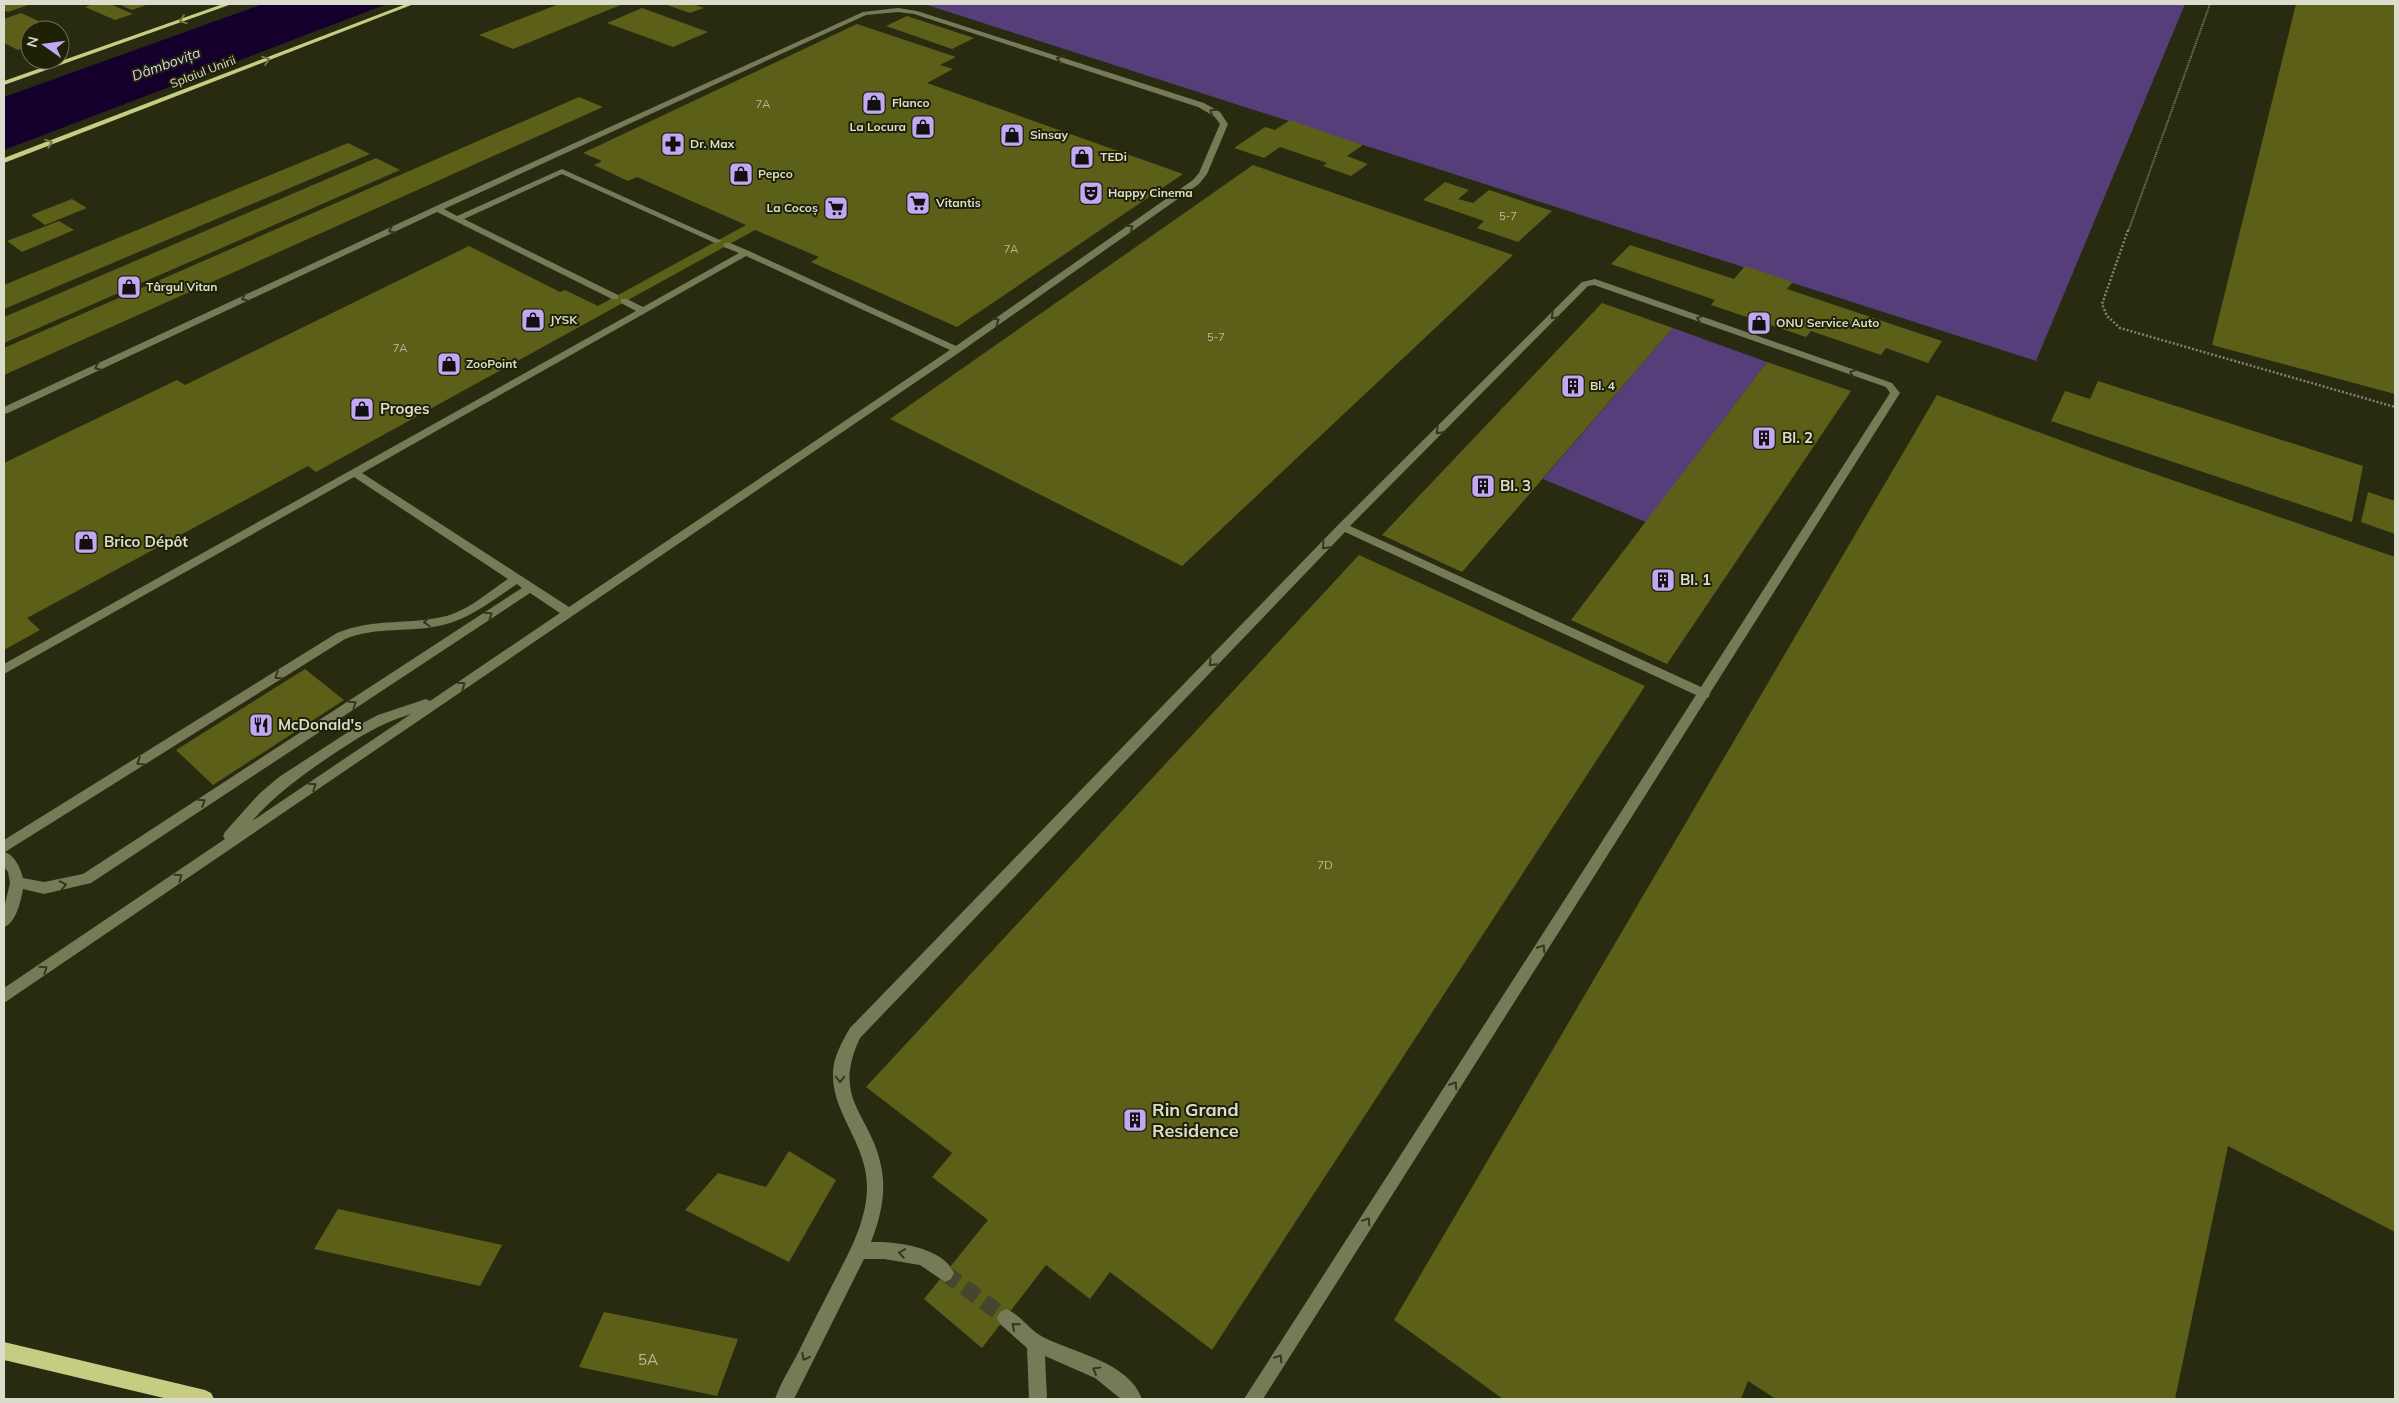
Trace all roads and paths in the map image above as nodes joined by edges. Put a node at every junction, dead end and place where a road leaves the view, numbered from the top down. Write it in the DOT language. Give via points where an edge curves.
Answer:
graph roads {
  1 [pos="230,4"];
  2 [pos="411,4"];
  3 [pos="2210,4"];
  4 [pos="4,83"];
  5 [pos="4,161"];
  6 [pos="436,209"];
  7 [pos="457,219"];
  8 [pos="718,241"];
  9 [pos="727,245"];
  10 [pos="746,254"];
  11 [pos="644,311"];
  12 [pos="957,350"];
  13 [pos="2395,406"];
  14 [pos="4,411"];
  15 [pos="355,473"];
  16 [pos="1342,527"];
  17 [pos="516,579"];
  18 [pos="530,588"];
  19 [pos="568,613"];
  20 [pos="4,670"];
  21 [pos="1705,694"];
  22 [pos="443,698"];
  23 [pos="4,847"];
  24 [pos="213,854"];
  25 [pos="4,858"];
  26 [pos="16,882"];
  27 [pos="4,900"];
  28 [pos="4,921"];
  29 [pos="4,996"];
  30 [pos="859,1251"];
  31 [pos="945,1273"];
  32 [pos="1006,1318"];
  33 [pos="1036,1344"];
  34 [pos="4,1351"];
  35 [pos="205,1399"];
  36 [pos="784,1399"];
  37 [pos="1038,1399"];
  38 [pos="1133,1399"];
  39 [pos="1253,1399"];
  1 -- 4 [label="main road, one-way"];
  5 -- 2 [label="main road, Splaiul Unirii, one-way"];
  3 -- 13 [label="path" via="2102,304 2103,311 2124,331"];
  6 -- 7 [label="lane"];
  12 -- 6 [label="lane, one-way" via="1196,182 1203,174 1223,130 1222,118 1201,105 915,12 878,11 857,15"];
  6 -- 14 [label="lane, one-way"];
  7 -- 8 [label="lane" via="562,171"];
  7 -- 11 [label="lane"];
  9 -- 10 [label="lane"];
  10 -- 11 [label="lane"];
  10 -- 12 [label="lane"];
  11 -- 15 [label="lane"];
  12 -- 19 [label="lane"];
  15 -- 17 [label="lane"];
  15 -- 20 [label="lane"];
  16 -- 21 [label="lane"];
  21 -- 16 [label="lane, one-way" via="1896,393 1888,385 1589,282"];
  16 -- 30 [label="lane, one-way" via="855,1033 841,1067 841,1090 871,1159 875,1184 871,1221"];
  17 -- 18 [label="lane"];
  17 -- 23 [label="lane, one-way" via="458,616 443,621 368,626 354,630"];
  18 -- 19 [label="lane"];
  26 -- 18 [label="lane, one-way" via="44,888 86,879"];
  22 -- 19 [label="lane, one-way"];
  39 -- 21 [label="lane, one-way"];
  24 -- 22 [label="lane, one-way"];
  22 -- 24 [label="lane" via="382,718 292,776 264,798"];
  29 -- 24 [label="lane, one-way"];
  25 -- 26 [label="lane" via="15,871"];
  26 -- 27 [label="lane"];
  26 -- 28 [label="lane" via="16,894"];
  31 -- 30 [label="lane, one-way" via="924,1257 884,1250"];
  30 -- 36 [label="lane, one-way"];
  33 -- 32 [label="lane, one-way"];
  33 -- 37 [label="lane"];
  38 -- 33 [label="lane, one-way" via="1124,1386 1075,1358"];
  34 -- 35 [label="main road"];
}
